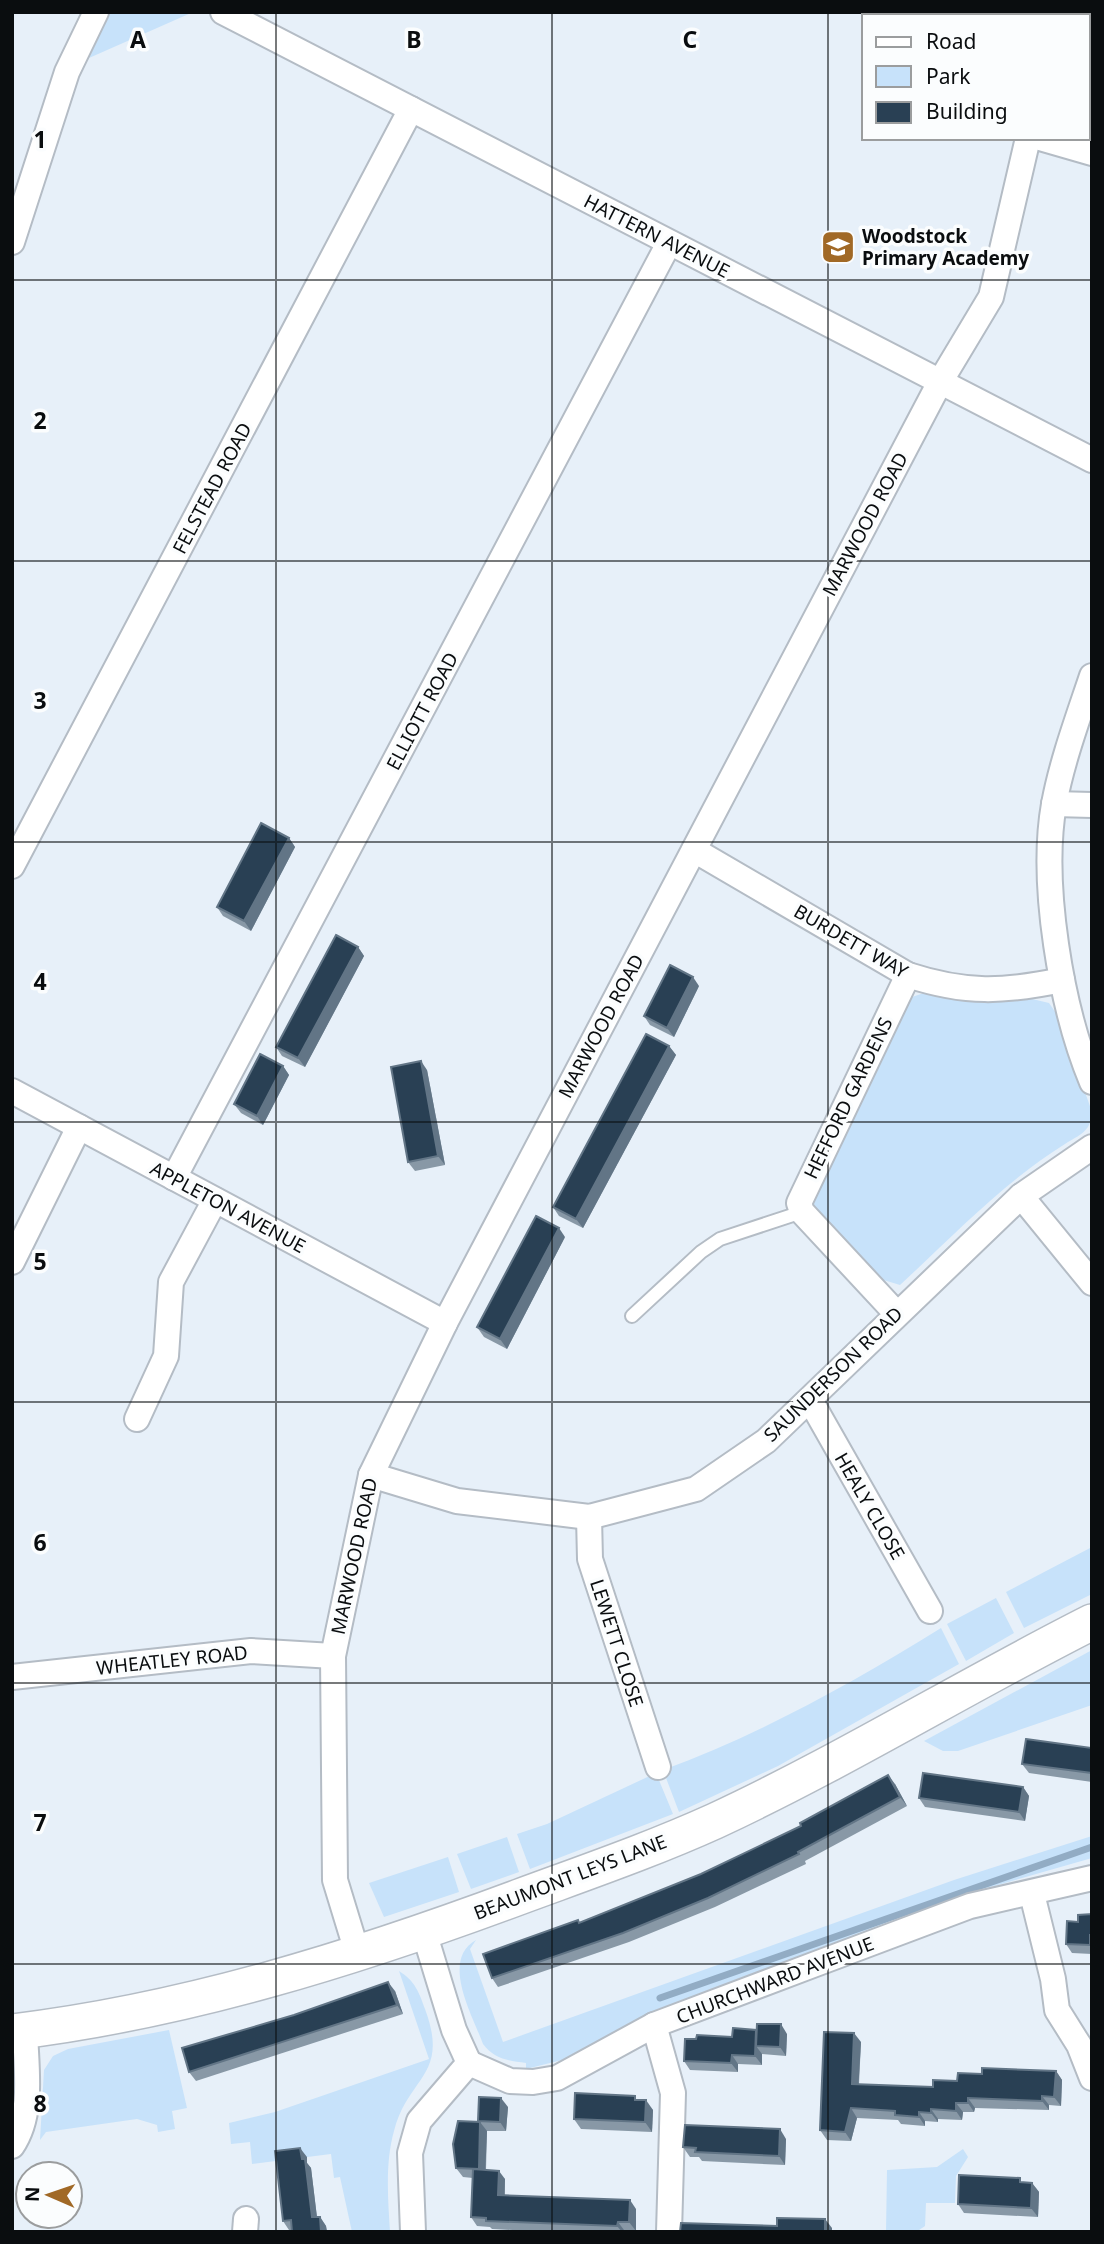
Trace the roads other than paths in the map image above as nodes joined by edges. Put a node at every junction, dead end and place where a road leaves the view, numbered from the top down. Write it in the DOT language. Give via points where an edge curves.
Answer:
graph roads {
  1 [pos="96,12"];
  2 [pos="223,12"];
  3 [pos="411,109"];
  4 [pos="1028,140"];
  5 [pos="1048,140"];
  6 [pos="1092,153"];
  7 [pos="12,242"];
  8 [pos="669,243"];
  9 [pos="940,382"];
  10 [pos="1092,460"];
  11 [pos="1092,677"];
  12 [pos="1054,804"];
  13 [pos="1092,805"];
  14 [pos="694,850"];
  15 [pos="12,866"];
  16 [pos="908,975"];
  17 [pos="1062,980"];
  18 [pos="1092,1082"];
  19 [pos="12,1091"];
  20 [pos="79,1127"];
  21 [pos="1092,1147"];
  22 [pos="174,1178"];
  23 [pos="1021,1196"];
  24 [pos="215,1200"];
  25 [pos="803,1212"];
  26 [pos="12,1262"];
  27 [pos="1092,1283"];
  28 [pos="896,1313"];
  29 [pos="632,1316"];
  30 [pos="445,1323"];
  31 [pos="810,1399"];
  32 [pos="137,1419"];
  33 [pos="371,1475"];
  34 [pos="589,1517"];
  35 [pos="930,1611"];
  36 [pos="1092,1622"];
  37 [pos="332,1656"];
  38 [pos="12,1677"];
  39 [pos="658,1768"];
  40 [pos="1092,1878"];
  41 [pos="1032,1894"];
  42 [pos="424,1932"];
  43 [pos="357,1952"];
  44 [pos="654,2025"];
  45 [pos="19,2031"];
  46 [pos="468,2063"];
  47 [pos="1092,2078"];
  48 [pos="12,2146"];
  49 [pos="413,2232"];
  50 [pos="669,2232"];
  1 -- 7 [label="street" via="67,72"];
  2 -- 3 [label="street, HATTERN AVENUE"];
  3 -- 8 [label="street, HATTERN AVENUE"];
  3 -- 15 [label="street, FELSTEAD ROAD"];
  4 -- 9 [label="street, MARWOOD ROAD" via="992,297"];
  5 -- 6 [label="street"];
  8 -- 9 [label="street, HATTERN AVENUE"];
  8 -- 22 [label="street, ELLIOTT ROAD"];
  9 -- 10 [label="street, HATTERN AVENUE"];
  9 -- 14 [label="street, MARWOOD ROAD"];
  11 -- 12 [label="street"];
  12 -- 13 [label="street"];
  12 -- 17 [label="street" via="1048,858"];
  14 -- 16 [label="street, BURDETT WAY"];
  14 -- 30 [label="street, MARWOOD ROAD"];
  16 -- 17 [label="street, BURDETT WAY" via="977,991"];
  16 -- 25 [label="street, HEFFORD GARDENS" via="802,1192 799,1203"];
  17 -- 18 [label="street"];
  19 -- 20 [label="street, APPLETON AVENUE"];
  20 -- 22 [label="street, APPLETON AVENUE"];
  20 -- 26 [label="street"];
  21 -- 23 [label="street, SAUNDERSON ROAD"];
  22 -- 24 [label="street, APPLETON AVENUE"];
  23 -- 27 [label="street"];
  23 -- 28 [label="street, SAUNDERSON ROAD"];
  24 -- 30 [label="street, APPLETON AVENUE"];
  24 -- 32 [label="street" via="171,1282 166,1356"];
  25 -- 28 [label="street"];
  25 -- 29 [label="lane" via="720,1239"];
  28 -- 31 [label="street, SAUNDERSON ROAD"];
  30 -- 33 [label="street, MARWOOD ROAD"];
  31 -- 34 [label="street, SAUNDERSON ROAD" via="766,1441 696,1489"];
  31 -- 35 [label="street, HEALY CLOSE"];
  33 -- 34 [label="street, SAUNDERSON ROAD" via="457,1502"];
  33 -- 37 [label="street, MARWOOD ROAD"];
  34 -- 39 [label="street, LEWETT CLOSE" via="590,1559"];
  36 -- 42 [label="street, BEAUMONT LEYS LANE" via="713,1821"];
  37 -- 38 [label="street, WHEATLEY ROAD" via="251,1651"];
  37 -- 43 [label="street, MARWOOD ROAD" via="335,1880"];
  40 -- 41 [label="street, CHURCHWARD AVENUE"];
  41 -- 44 [label="street, CHURCHWARD AVENUE" via="970,1906"];
  41 -- 47 [label="street" via="1057,2010 1079,2045"];
  42 -- 43 [label="street, BEAUMONT LEYS LANE"];
  42 -- 46 [label="street"];
  43 -- 45 [label="street, BEAUMONT LEYS LANE" via="172,2007"];
  44 -- 46 [label="street, CHURCHWARD AVENUE" via="557,2078 510,2081"];
  44 -- 50 [label="street" via="673,2093"];
  45 -- 48 [label="street" via="26,2113"];
  46 -- 49 [label="street" via="419,2121 410,2153"];
}
